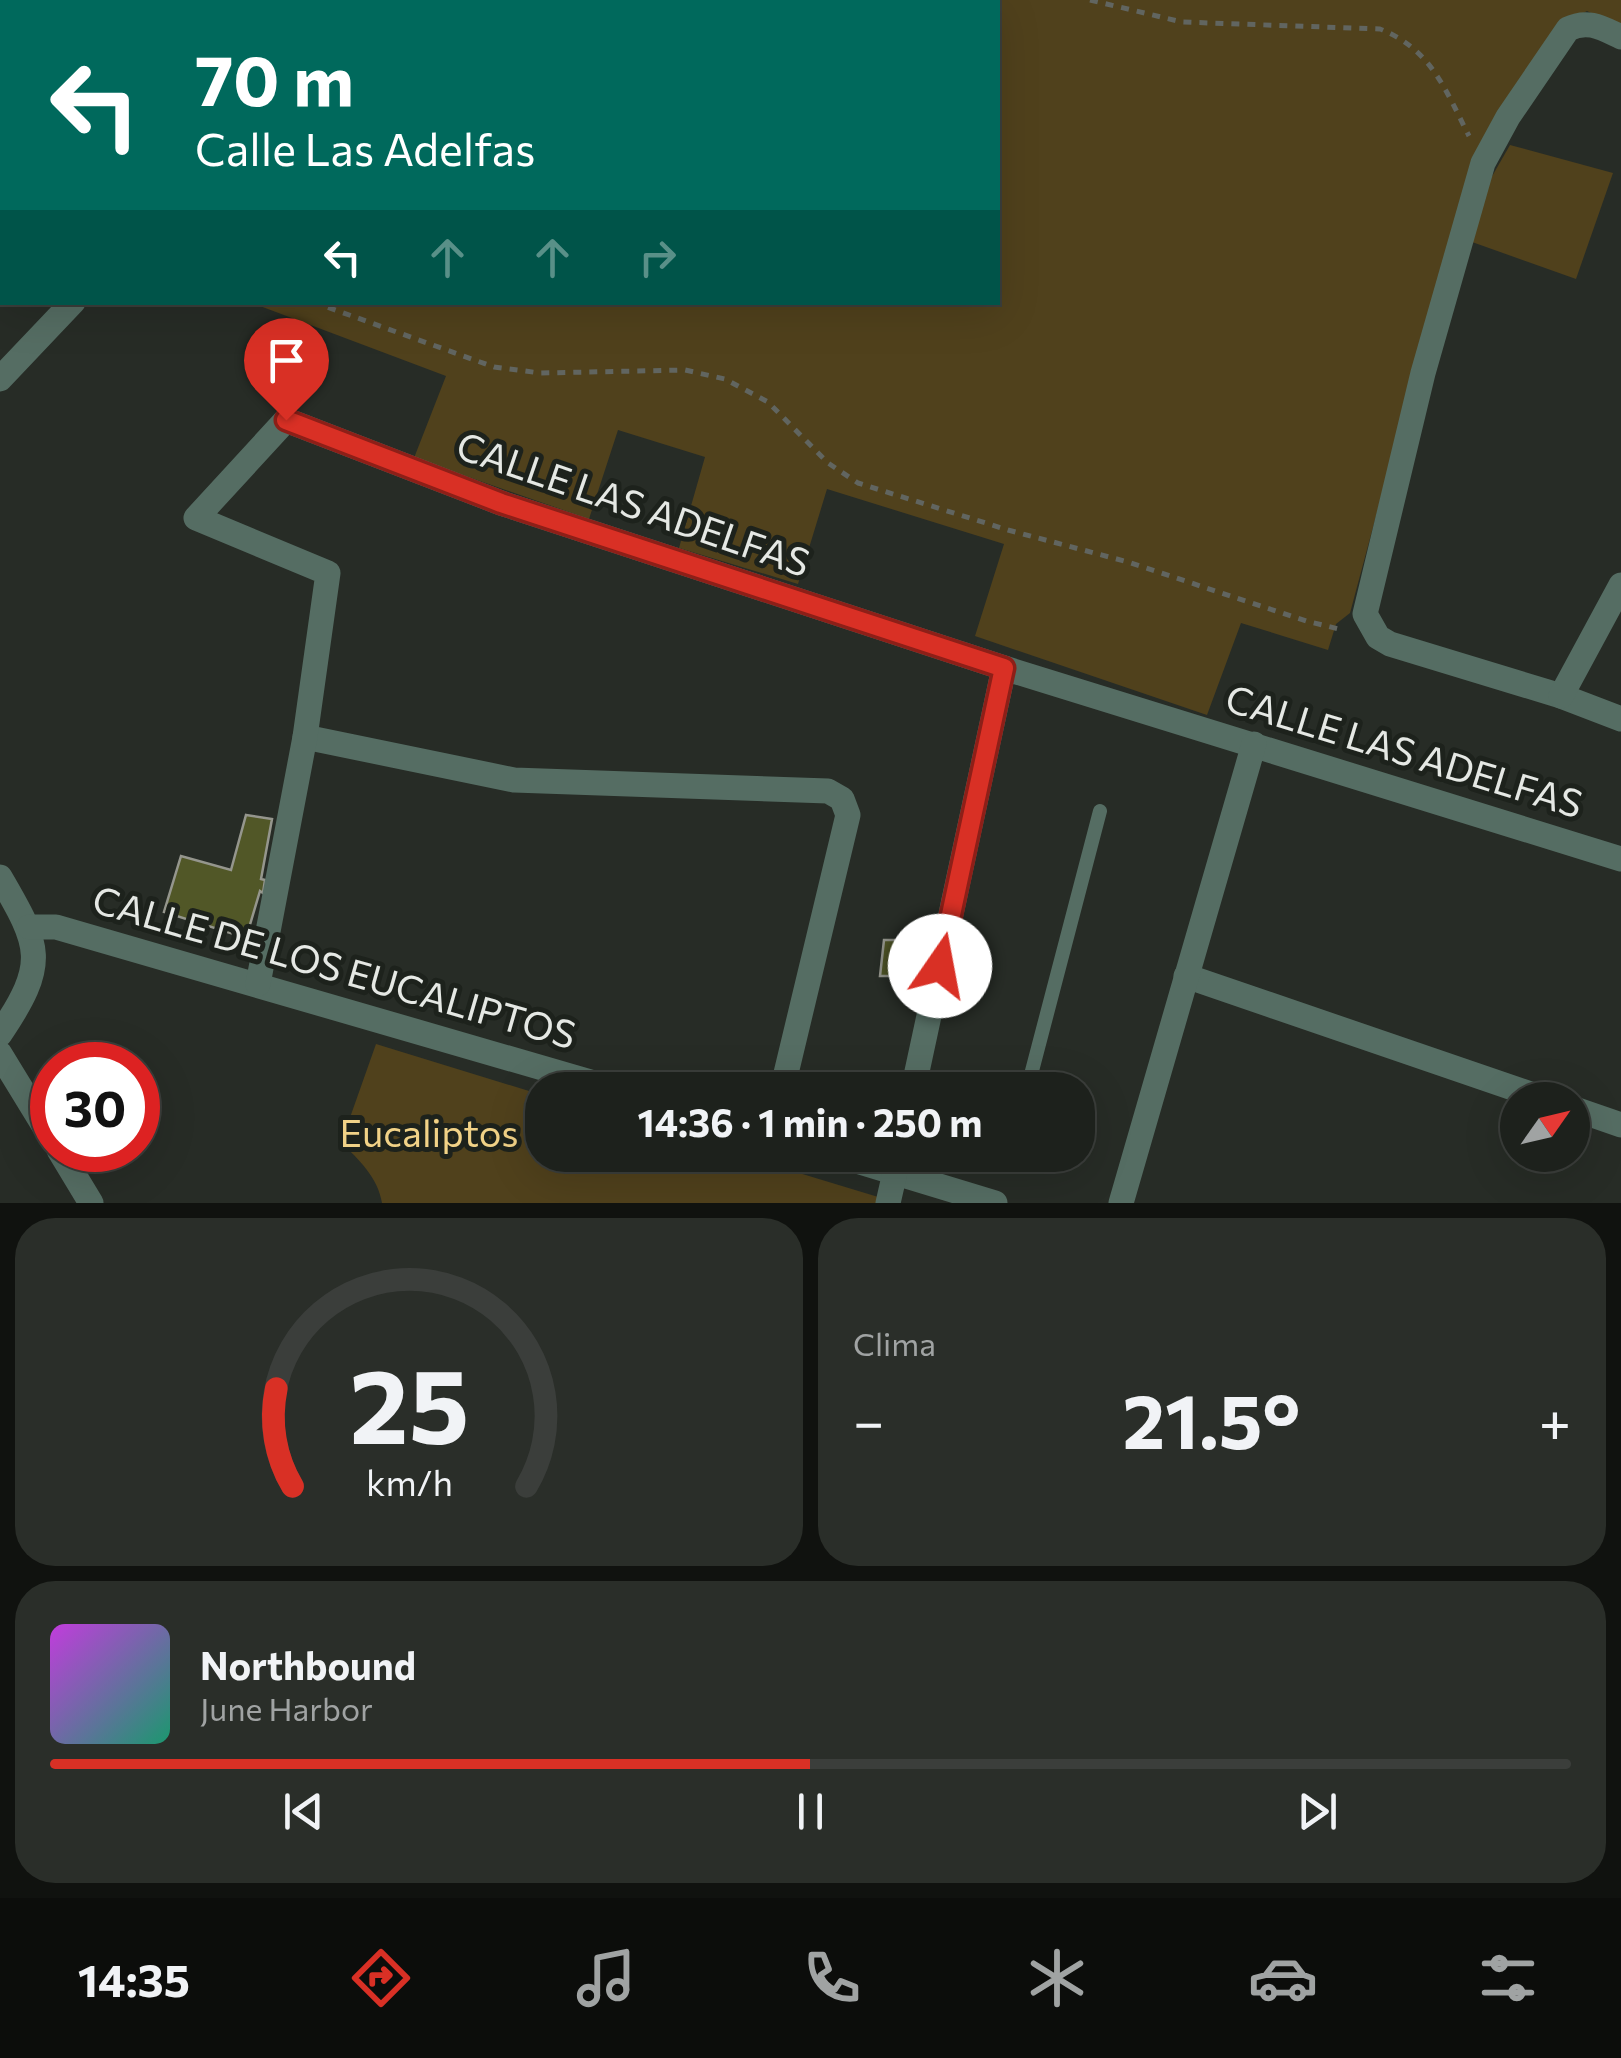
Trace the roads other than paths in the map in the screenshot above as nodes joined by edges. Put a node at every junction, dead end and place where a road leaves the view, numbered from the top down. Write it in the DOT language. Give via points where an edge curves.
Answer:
graph roads {
  1 [pos="1621,37"];
  2 [pos="71,305"];
  3 [pos="0,379"];
  4 [pos="1621,585"];
  5 [pos="1004,668"];
  6 [pos="1561,696"];
  7 [pos="1621,719"];
  8 [pos="305,737"];
  9 [pos="1254,744"];
  10 [pos="1100,812"];
  11 [pos="1621,860"];
  12 [pos="0,877"];
  13 [pos="29,927"];
  14 [pos="1186,976"];
  15 [pos="258,984"];
  16 [pos="0,1034"];
  17 [pos="0,1054"];
  18 [pos="557,1072"];
  19 [pos="786,1072"];
  20 [pos="917,1072"];
  21 [pos="1032,1072"];
  22 [pos="1500,1084"];
  23 [pos="30,1103"];
  24 [pos="1590,1114"];
  25 [pos="1621,1125"];
  26 [pos="72,1172"];
  27 [pos="895,1172"];
  28 [pos="917,1172"];
  29 [pos="91,1203"];
  30 [pos="888,1203"];
  31 [pos="996,1203"];
  32 [pos="1122,1203"];
  1 -- 6 [label="street" via="1594,24 1568,29 1483,164 1422,373 1364,614 1390,644"];
  2 -- 3 [label="street"];
  4 -- 6 [label="street"];
  5 -- 8 [label="street, CALLE LAS ADELFAS" via="501,503 286,420 196,518 328,573"];
  5 -- 9 [label="street, CALLE LAS ADELFAS"];
  5 -- 20 [label="street"];
  6 -- 7 [label="street"];
  8 -- 15 [label="street, CALLE LAS ADELFAS"];
  8 -- 19 [label="street" via="514,780 828,790 842,799 848,815"];
  9 -- 11 [label="street, CALLE LAS ADELFAS"];
  9 -- 14 [label="street"];
  10 -- 21 [label="lane"];
  12 -- 13 [label="street"];
  13 -- 15 [label="street, CALLE DE LOS EUCALIPTOS" via="56,927"];
  13 -- 16 [label="street" via="35,948 31,975"];
  14 -- 22 [label="street"];
  14 -- 32 [label="street"];
  15 -- 18 [label="street, CALLE DE LOS EUCALIPTOS"];
  17 -- 23 [label="street"];
  24 -- 25 [label="street"];
  26 -- 29 [label="street"];
  27 -- 30 [label="street"];
  28 -- 31 [label="street"];
}
